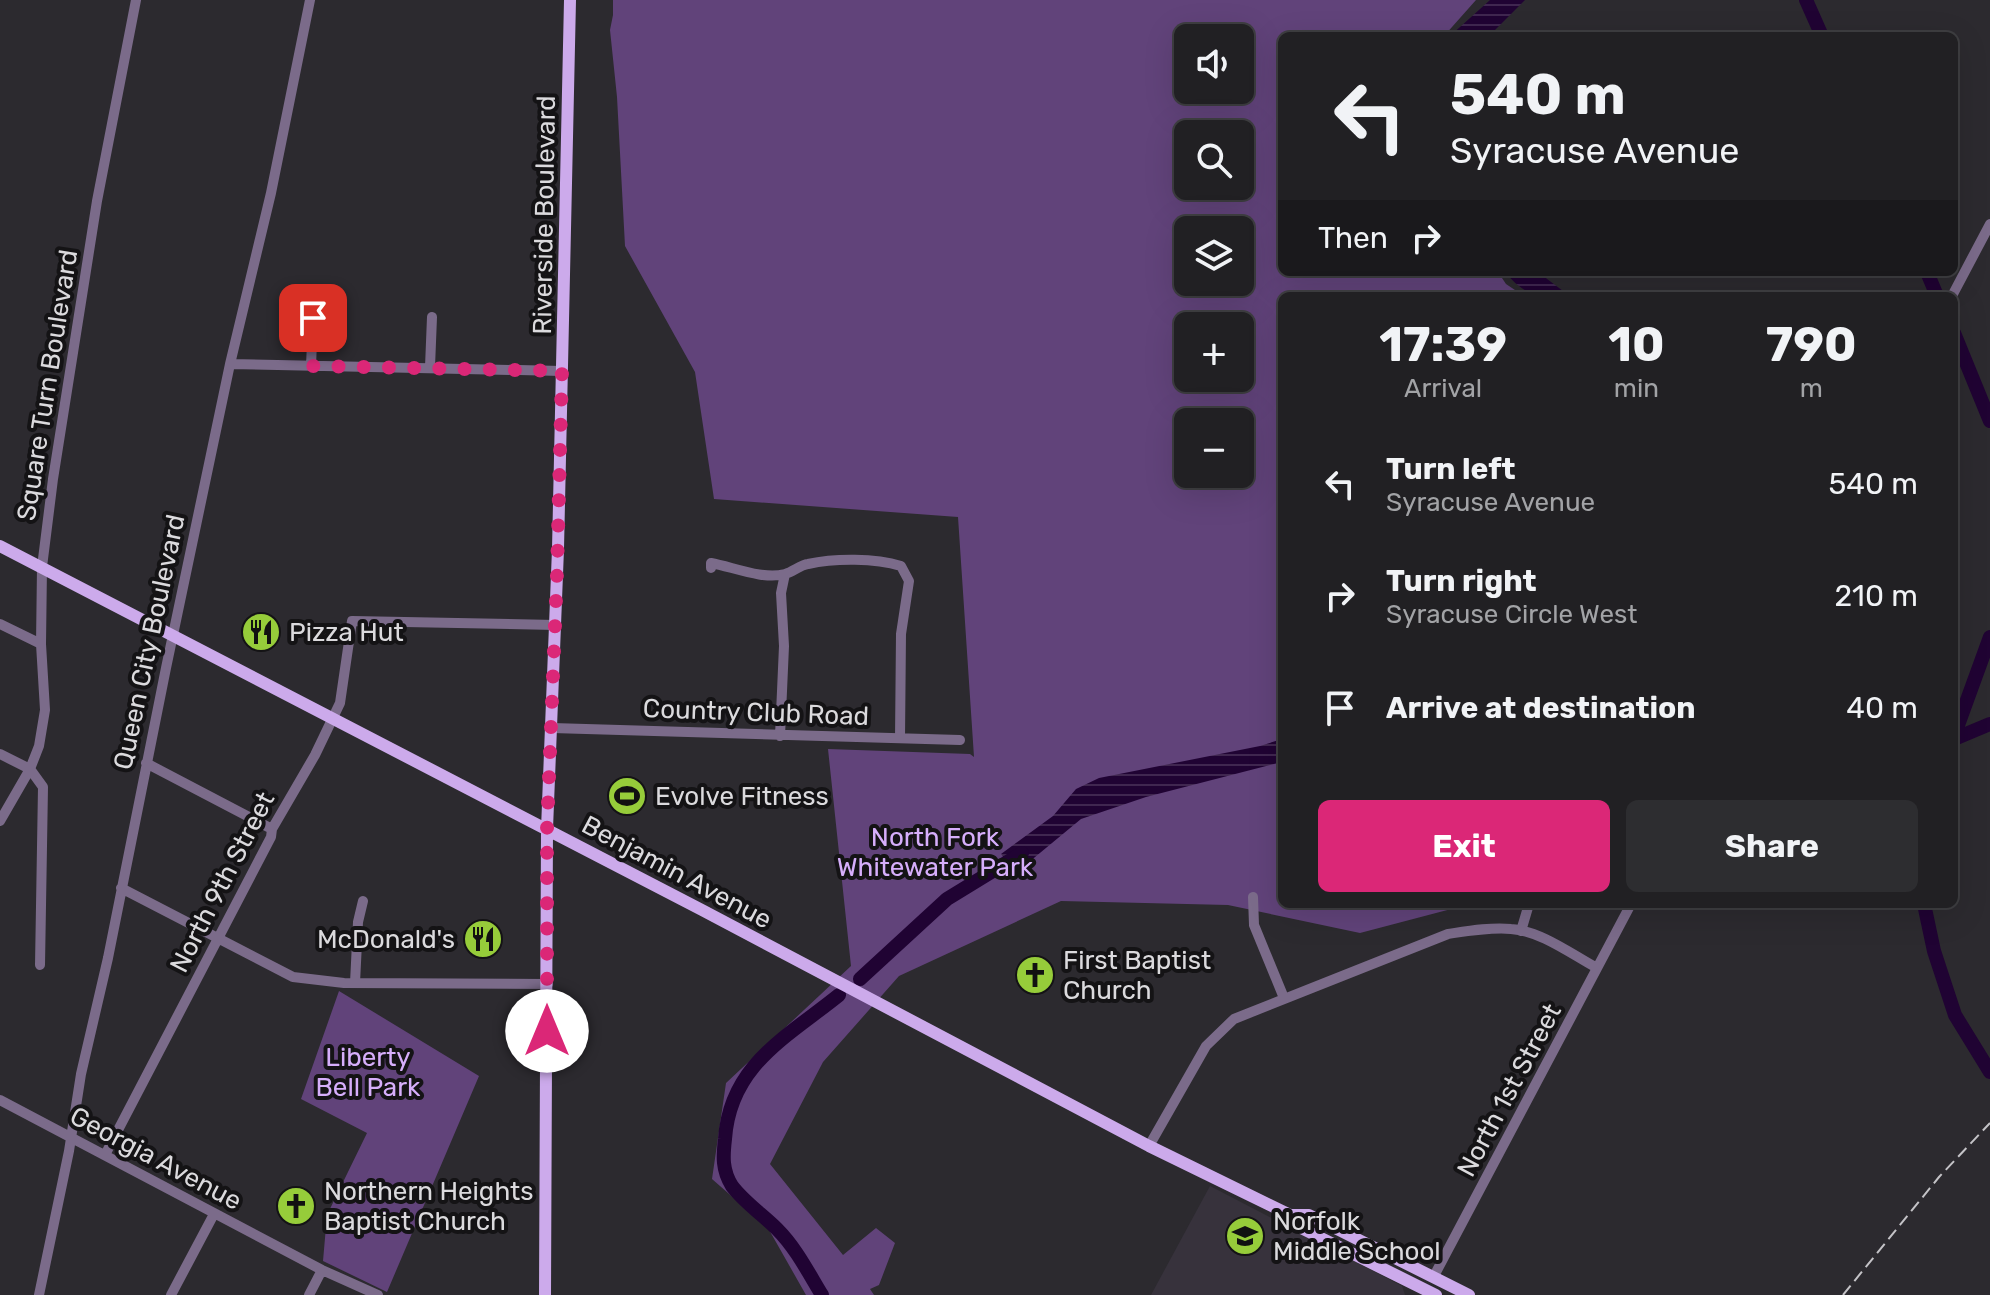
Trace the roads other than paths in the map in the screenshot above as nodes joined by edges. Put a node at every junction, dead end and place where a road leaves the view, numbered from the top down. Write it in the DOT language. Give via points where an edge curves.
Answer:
graph roads {
  1 [pos="136,0"];
  2 [pos="310,0"];
  3 [pos="570,0"];
  4 [pos="1990,224"];
  5 [pos="1954,292"];
  6 [pos="432,317"];
  7 [pos="313,318"];
  8 [pos="230,364"];
  9 [pos="311,366"];
  10 [pos="430,367"];
  11 [pos="562,371"];
  12 [pos="0,546"];
  13 [pos="42,567"];
  14 [pos="711,568"];
  15 [pos="785,574"];
  16 [pos="0,624"];
  17 [pos="556,625"];
  18 [pos="173,636"];
  19 [pos="41,644"];
  20 [pos="333,718"];
  21 [pos="552,728"];
  22 [pos="780,736"];
  23 [pos="900,738"];
  24 [pos="960,740"];
  25 [pos="0,754"];
  26 [pos="146,763"];
  27 [pos="30,769"];
  28 [pos="0,821"];
  29 [pos="272,829"];
  30 [pos="547,829"];
  31 [pos="121,888"];
  32 [pos="1253,897"];
  33 [pos="363,901"];
  34 [pos="1528,908"];
  35 [pos="1629,908"];
  36 [pos="1521,931"];
  37 [pos="217,939"];
  38 [pos="40,965"];
  39 [pos="1597,968"];
  40 [pos="355,983"];
  41 [pos="548,984"];
  42 [pos="1284,998"];
  43 [pos="0,1100"];
  44 [pos="71,1137"];
  45 [pos="1149,1146"];
  46 [pos="105,1155"];
  47 [pos="214,1214"];
  48 [pos="1290,1215"];
  49 [pos="322,1270"];
  50 [pos="1434,1276"];
  51 [pos="1429,1293"];
  52 [pos="39,1295"];
  53 [pos="171,1295"];
  54 [pos="309,1295"];
  55 [pos="378,1295"];
  56 [pos="545,1295"];
  57 [pos="1469,1295"];
  1 -- 13 [label="street, Square Turn Boulevard" via="97,201"];
  2 -- 8 [label="street, Queen City Boulevard"];
  3 -- 11 [label="main road, Riverside Boulevard"];
  4 -- 5 [label="street"];
  6 -- 10 [label="street"];
  7 -- 9 [label="street"];
  8 -- 9 [label="street"];
  8 -- 18 [label="street, Queen City Boulevard"];
  9 -- 10 [label="street"];
  10 -- 11 [label="street"];
  11 -- 17 [label="main road, Riverside Boulevard"];
  12 -- 13 [label="main road, Benjamin Avenue"];
  13 -- 18 [label="main road, Benjamin Avenue"];
  13 -- 19 [label="street, Square Turn Boulevard"];
  14 -- 15 [label="street" via="711,563"];
  15 -- 22 [label="street"];
  15 -- 23 [label="street" via="806,564 865,560 904,569 909,581 901,634"];
  16 -- 19 [label="street"];
  17 -- 20 [label="street, North 9th Street" via="352,621"];
  17 -- 21 [label="main road, Riverside Boulevard"];
  18 -- 20 [label="main road, Benjamin Avenue"];
  18 -- 26 [label="street, Queen City Boulevard"];
  19 -- 27 [label="street, Square Turn Boulevard" via="45,710"];
  20 -- 29 [label="street, North 9th Street"];
  20 -- 30 [label="main road, Benjamin Avenue"];
  21 -- 22 [label="street, Country Club Road"];
  21 -- 30 [label="main road, Riverside Boulevard"];
  22 -- 23 [label="street, Country Club Road"];
  23 -- 24 [label="street, Country Club Road"];
  25 -- 27 [label="street"];
  26 -- 29 [label="street"];
  26 -- 31 [label="street, Queen City Boulevard"];
  27 -- 28 [label="street, Square Turn Boulevard"];
  27 -- 38 [label="street" via="43,787"];
  29 -- 37 [label="street, North 9th Street"];
  30 -- 41 [label="main road, Riverside Boulevard"];
  30 -- 45 [label="main road, Benjamin Avenue"];
  31 -- 37 [label="street"];
  31 -- 44 [label="street, Queen City Boulevard"];
  32 -- 42 [label="street" via="1254,925"];
  33 -- 40 [label="street"];
  34 -- 36 [label="street"];
  35 -- 39 [label="street, North 1st Street"];
  36 -- 39 [label="street"];
  36 -- 42 [label="street" via="1448,934"];
  37 -- 40 [label="street" via="293,977"];
  37 -- 46 [label="street, North 9th Street"];
  39 -- 50 [label="street, North 1st Street"];
  40 -- 41 [label="street"];
  41 -- 56 [label="main road, Riverside Boulevard"];
  42 -- 45 [label="street" via="1234,1019 1206,1046"];
  43 -- 44 [label="street, Georgia Avenue"];
  44 -- 46 [label="street, Georgia Avenue"];
  44 -- 52 [label="street, Queen City Boulevard"];
  45 -- 48 [label="main road, Benjamin Avenue"];
  46 -- 47 [label="street, Georgia Avenue"];
  47 -- 49 [label="street, Georgia Avenue"];
  47 -- 53 [label="street"];
  48 -- 50 [label="main road, Benjamin Avenue" via="1309,1215"];
  48 -- 51 [label="main road, Benjamin Avenue" via="1303,1229"];
  49 -- 54 [label="street"];
  49 -- 55 [label="street, Georgia Avenue"];
  50 -- 51 [label="main road, North 1st Street"];
  50 -- 57 [label="main road, Benjamin Avenue"];
}
